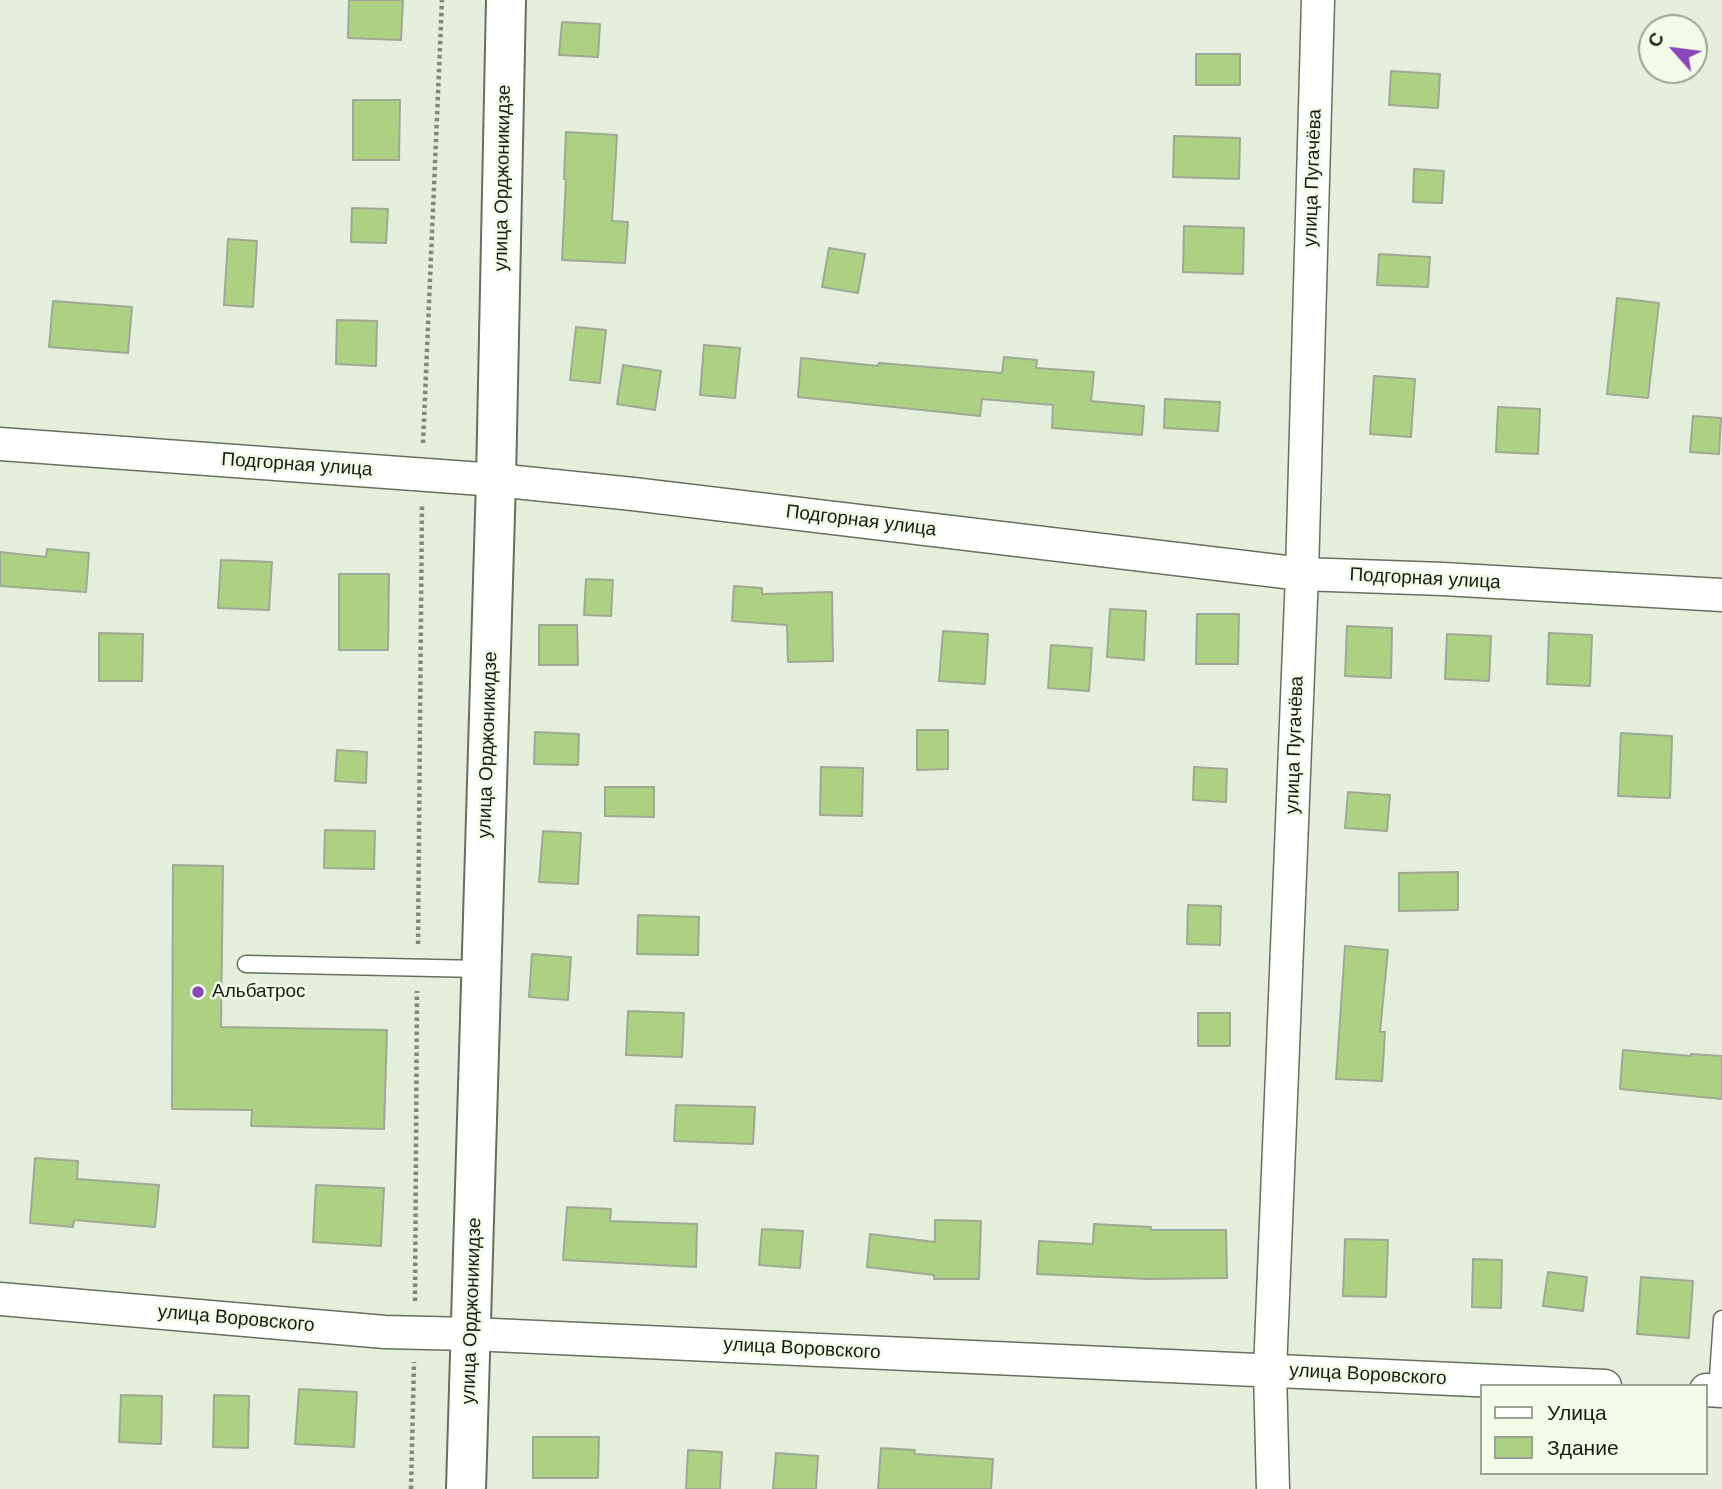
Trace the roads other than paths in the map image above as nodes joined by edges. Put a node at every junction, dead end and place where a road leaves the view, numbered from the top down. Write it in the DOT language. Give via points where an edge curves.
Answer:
graph roads {
  1 [pos="506,0"];
  2 [pos="1318,0"];
  3 [pos="0,444"];
  4 [pos="496,480"];
  5 [pos="1302,574"];
  6 [pos="1722,596"];
  7 [pos="246,964"];
  8 [pos="481,969"];
  9 [pos="0,1298"];
  10 [pos="1722,1319"];
  11 [pos="471,1334"];
  12 [pos="1270,1371"];
  13 [pos="1560,1384"];
  14 [pos="1715,1391"];
  15 [pos="466,1489"];
  16 [pos="1273,1489"];
  1 -- 4 [label="street, улица Орджоникидзе"];
  2 -- 5 [label="street, улица Пугачёва"];
  3 -- 4 [label="street, Подгорная улица"];
  4 -- 5 [label="street, Подгорная улица"];
  4 -- 8 [label="street, улица Орджоникидзе"];
  5 -- 6 [label="street, Подгорная улица"];
  5 -- 12 [label="street, улица Пугачёва"];
  7 -- 8 [label="lane"];
  8 -- 11 [label="street, улица Орджоникидзе"];
  9 -- 11 [label="street, улица Воровского"];
  10 -- 14 [label="lane"];
  11 -- 12 [label="street, улица Воровского"];
  11 -- 15 [label="street, улица Орджоникидзе"];
  12 -- 13 [label="street, улица Воровского"];
  12 -- 16 [label="street, улица Пугачёва"];
}
